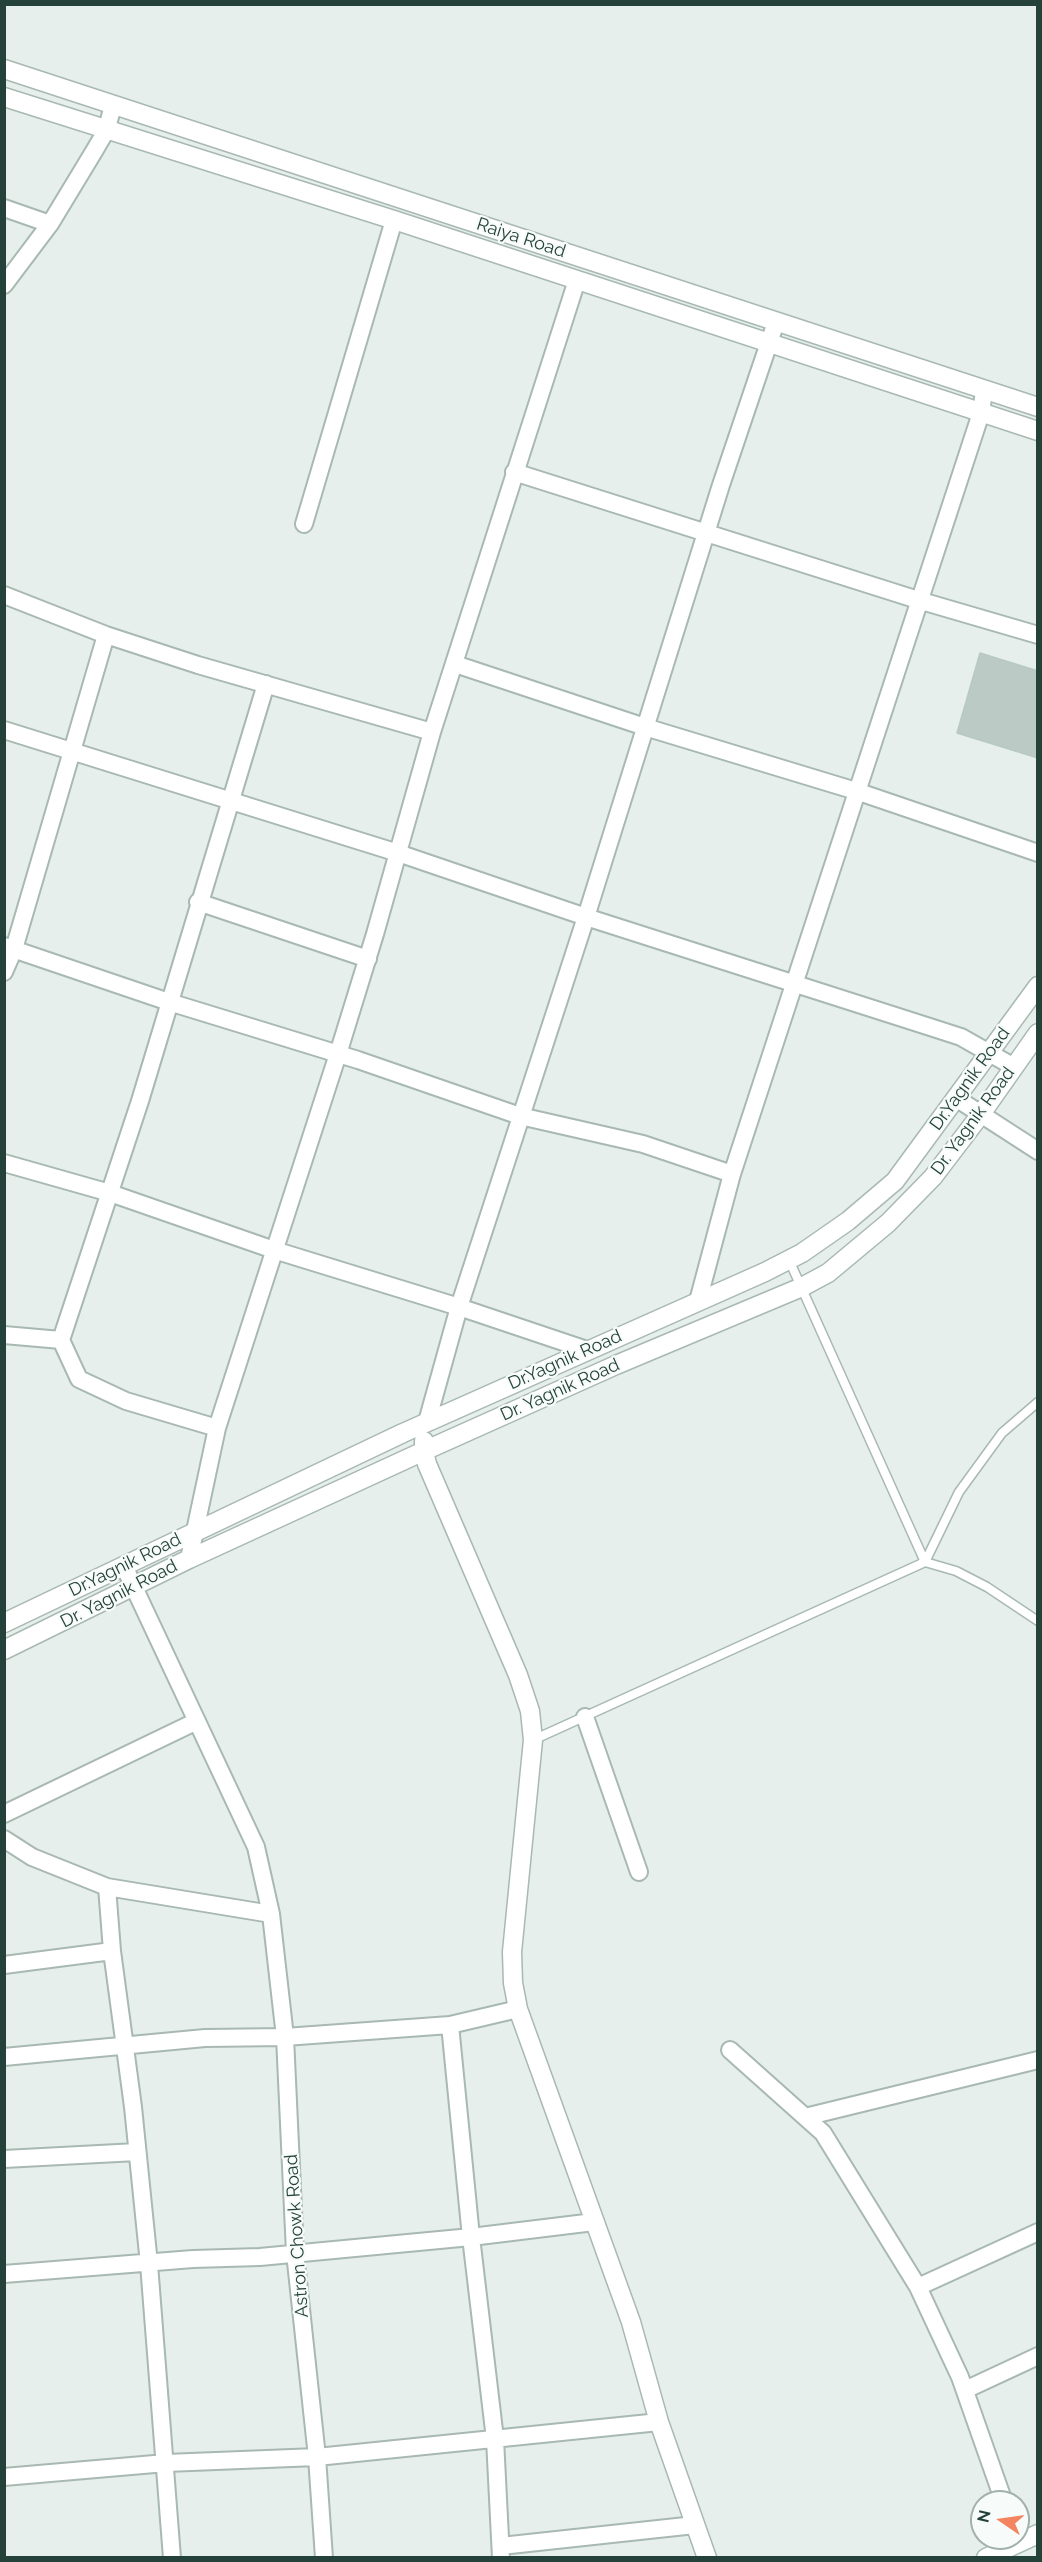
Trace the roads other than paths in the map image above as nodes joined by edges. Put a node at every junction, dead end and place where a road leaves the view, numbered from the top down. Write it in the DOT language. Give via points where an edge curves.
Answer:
graph roads {
  1 [pos="4,69"];
  2 [pos="4,97"];
  3 [pos="113,105"];
  4 [pos="106,131"];
  5 [pos="4,208"];
  6 [pos="394,220"];
  7 [pos="50,224"];
  8 [pos="577,280"];
  9 [pos="4,285"];
  10 [pos="776,322"];
  11 [pos="767,343"];
  12 [pos="984,391"];
  13 [pos="1038,407"];
  14 [pos="981,413"];
  15 [pos="1038,430"];
  16 [pos="514,472"];
  17 [pos="304,524"];
  18 [pos="706,533"];
  19 [pos="4,595"];
  20 [pos="918,600"];
  21 [pos="106,635"];
  22 [pos="1038,635"];
  23 [pos="455,664"];
  24 [pos="266,684"];
  25 [pos="645,727"];
  26 [pos="4,730"];
  27 [pos="432,732"];
  28 [pos="70,751"];
  29 [pos="856,791"];
  30 [pos="232,801"];
  31 [pos="398,853"];
  32 [pos="1038,853"];
  33 [pos="198,902"];
  34 [pos="586,917"];
  35 [pos="9,948"];
  36 [pos="368,959"];
  37 [pos="4,972"];
  38 [pos="794,984"];
  39 [pos="1038,986"];
  40 [pos="169,1002"];
  41 [pos="1038,1033"];
  42 [pos="990,1052"];
  43 [pos="338,1054"];
  44 [pos="1014,1067"];
  45 [pos="956,1098"];
  46 [pos="981,1114"];
  47 [pos="520,1116"];
  48 [pos="1038,1151"];
  49 [pos="4,1163"];
  50 [pos="732,1174"];
  51 [pos="110,1193"];
  52 [pos="274,1250"];
  53 [pos="789,1260"];
  54 [pos="802,1287"];
  55 [pos="698,1301"];
  56 [pos="459,1307"];
  57 [pos="4,1335"];
  58 [pos="61,1340"];
  59 [pos="586,1350"];
  60 [pos="1038,1402"];
  61 [pos="427,1422"];
  62 [pos="217,1428"];
  63 [pos="423,1451"];
  64 [pos="193,1532"];
  65 [pos="189,1559"];
  66 [pos="925,1562"];
  67 [pos="124,1566"];
  68 [pos="134,1587"];
  69 [pos="1038,1621"];
  70 [pos="4,1623"];
  71 [pos="4,1650"];
  72 [pos="585,1717"];
  73 [pos="197,1721"];
  74 [pos="533,1740"];
  75 [pos="4,1814"];
  76 [pos="4,1839"];
  77 [pos="639,1872"];
  78 [pos="107,1887"];
  79 [pos="271,1914"];
  80 [pos="112,1951"];
  81 [pos="4,1965"];
  82 [pos="518,2009"];
  83 [pos="450,2025"];
  84 [pos="285,2037"];
  85 [pos="125,2048"];
  86 [pos="730,2050"];
  87 [pos="4,2057"];
  88 [pos="1038,2060"];
  89 [pos="805,2117"];
  90 [pos="137,2152"];
  91 [pos="4,2159"];
  92 [pos="594,2222"];
  93 [pos="1038,2232"];
  94 [pos="471,2237"];
  95 [pos="295,2253"];
  96 [pos="149,2264"];
  97 [pos="4,2274"];
  98 [pos="918,2287"];
  99 [pos="1038,2356"];
  100 [pos="965,2390"];
  101 [pos="659,2422"];
  102 [pos="495,2439"];
  103 [pos="317,2457"];
  104 [pos="166,2463"];
  105 [pos="4,2477"];
  106 [pos="1000,2490"];
  107 [pos="695,2525"];
  108 [pos="1000,2550"];
  109 [pos="501,2552"];
  110 [pos="172,2558"];
  111 [pos="324,2558"];
  112 [pos="706,2558"];
  113 [pos="987,2558"];
  1 -- 3 [label="street, Raiya Road"];
  2 -- 4 [label="street, Raiya Road"];
  3 -- 4 [label="street"];
  3 -- 10 [label="street, Raiya Road"];
  4 -- 6 [label="street, Raiya Road"];
  4 -- 7 [label="street"];
  5 -- 7 [label="street"];
  6 -- 8 [label="street, Raiya Road"];
  6 -- 17 [label="street"];
  7 -- 9 [label="street"];
  8 -- 11 [label="street, Raiya Road"];
  8 -- 16 [label="street"];
  10 -- 11 [label="street"];
  10 -- 12 [label="street, Raiya Road"];
  11 -- 14 [label="street, Raiya Road"];
  11 -- 18 [label="street"];
  12 -- 13 [label="street, Raiya Road"];
  12 -- 14 [label="street"];
  14 -- 15 [label="street, Raiya Road"];
  14 -- 20 [label="street"];
  16 -- 18 [label="street"];
  16 -- 23 [label="street"];
  18 -- 20 [label="street"];
  18 -- 25 [label="street"];
  19 -- 21 [label="street"];
  20 -- 22 [label="street"];
  20 -- 29 [label="street"];
  21 -- 24 [label="street"];
  21 -- 28 [label="street"];
  23 -- 25 [label="street"];
  23 -- 27 [label="street"];
  24 -- 27 [label="street"];
  24 -- 30 [label="street"];
  25 -- 29 [label="street"];
  25 -- 34 [label="street"];
  26 -- 28 [label="street"];
  27 -- 31 [label="street"];
  28 -- 30 [label="street"];
  28 -- 35 [label="street"];
  29 -- 32 [label="street"];
  29 -- 38 [label="street"];
  30 -- 31 [label="street"];
  30 -- 33 [label="street"];
  31 -- 34 [label="street"];
  31 -- 36 [label="street"];
  33 -- 36 [label="street"];
  33 -- 40 [label="street"];
  34 -- 38 [label="street"];
  34 -- 47 [label="street"];
  35 -- 37 [label="street"];
  35 -- 40 [label="street"];
  36 -- 43 [label="street"];
  38 -- 42 [label="street" via="940,1030"];
  38 -- 50 [label="street"];
  39 -- 42 [label="street, Dr.Yagnik Road"];
  40 -- 43 [label="street"];
  40 -- 51 [label="street"];
  41 -- 44 [label="street, Dr. Yagnik Road"];
  42 -- 44 [label="street"];
  42 -- 45 [label="street, Dr.Yagnik Road"];
  43 -- 47 [label="street"];
  43 -- 52 [label="street"];
  44 -- 46 [label="street, Dr. Yagnik Road"];
  45 -- 46 [label="street"];
  45 -- 53 [label="street, Dr.Yagnik Road" via="895,1181 848,1221"];
  46 -- 48 [label="street"];
  46 -- 54 [label="street, Dr. Yagnik Road" via="933,1177 888,1223 828,1273"];
  47 -- 50 [label="street" via="643,1144"];
  47 -- 56 [label="street"];
  49 -- 51 [label="street"];
  50 -- 55 [label="street"];
  51 -- 52 [label="street"];
  51 -- 58 [label="street"];
  52 -- 56 [label="street"];
  52 -- 62 [label="street"];
  53 -- 54 [label="lane"];
  53 -- 55 [label="street, Dr.Yagnik Road"];
  54 -- 63 [label="street, Dr. Yagnik Road"];
  54 -- 66 [label="lane"];
  55 -- 59 [label="street, Dr.Yagnik Road"];
  56 -- 59 [label="street"];
  56 -- 61 [label="street"];
  57 -- 58 [label="street"];
  58 -- 62 [label="street" via="79,1379 126,1401"];
  59 -- 61 [label="street, Dr.Yagnik Road"];
  60 -- 66 [label="lane" via="1002,1433 959,1492"];
  61 -- 63 [label="street"];
  61 -- 64 [label="street, Dr.Yagnik Road"];
  62 -- 64 [label="street"];
  63 -- 65 [label="street, Dr. Yagnik Road"];
  63 -- 74 [label="street" via="518,1676 530,1711"];
  64 -- 65 [label="street"];
  64 -- 67 [label="street, Dr.Yagnik Road"];
  65 -- 68 [label="street, Dr. Yagnik Road"];
  66 -- 69 [label="lane" via="956,1571 987,1587"];
  66 -- 72 [label="lane"];
  67 -- 68 [label="street, Astron Chowk Road"];
  67 -- 70 [label="street, Dr.Yagnik Road"];
  68 -- 71 [label="street, Dr. Yagnik Road"];
  68 -- 73 [label="street, Astron Chowk Road"];
  72 -- 74 [label="lane"];
  72 -- 77 [label="street"];
  73 -- 75 [label="street"];
  73 -- 79 [label="street, Astron Chowk Road" via="256,1847"];
  74 -- 82 [label="street" via="512,1952"];
  76 -- 78 [label="street" via="32,1857"];
  78 -- 79 [label="street"];
  78 -- 80 [label="street"];
  79 -- 84 [label="street, Astron Chowk Road"];
  80 -- 81 [label="street"];
  80 -- 85 [label="street"];
  82 -- 83 [label="street"];
  82 -- 92 [label="street"];
  83 -- 84 [label="street"];
  83 -- 94 [label="street"];
  84 -- 85 [label="street" via="205,2038"];
  84 -- 95 [label="street, Astron Chowk Road"];
  85 -- 87 [label="street"];
  85 -- 90 [label="street"];
  86 -- 89 [label="street"];
  88 -- 89 [label="street"];
  89 -- 98 [label="street" via="823,2133"];
  90 -- 91 [label="street"];
  90 -- 96 [label="street"];
  92 -- 94 [label="street"];
  92 -- 101 [label="street" via="630,2322"];
  93 -- 98 [label="street"];
  94 -- 95 [label="street"];
  94 -- 102 [label="street"];
  95 -- 96 [label="street"];
  95 -- 103 [label="street, Astron Chowk Road"];
  96 -- 97 [label="street"];
  96 -- 104 [label="street"];
  98 -- 100 [label="street"];
  99 -- 100 [label="street"];
  100 -- 106 [label="street"];
  101 -- 102 [label="street"];
  101 -- 107 [label="street"];
  102 -- 103 [label="street"];
  102 -- 109 [label="street"];
  103 -- 104 [label="street"];
  103 -- 111 [label="street, Astron Chowk Road"];
  104 -- 105 [label="street"];
  104 -- 110 [label="street"];
  107 -- 109 [label="street"];
  107 -- 112 [label="street"];
  108 -- 113 [label="street"];
}
